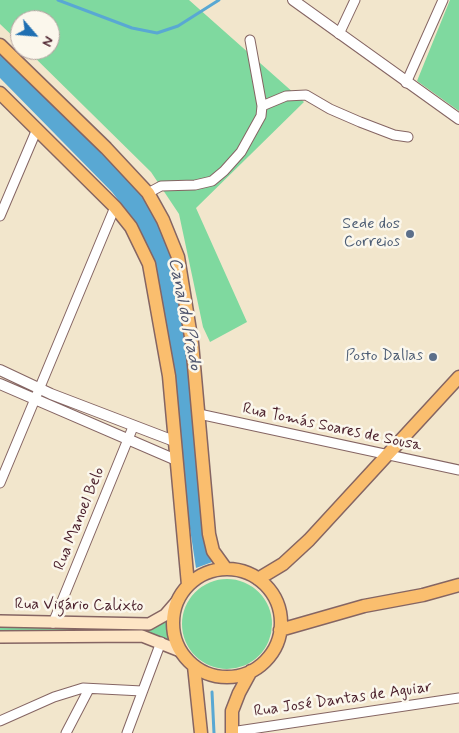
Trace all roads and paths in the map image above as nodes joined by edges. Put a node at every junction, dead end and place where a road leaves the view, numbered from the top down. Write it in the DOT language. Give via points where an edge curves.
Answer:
graph roads {
  1 [pos="293,0"];
  2 [pos="355,0"];
  3 [pos="443,0"];
  4 [pos="339,34"];
  5 [pos="250,40"];
  6 [pos="0,45"];
  7 [pos="406,84"];
  8 [pos="0,93"];
  9 [pos="262,106"];
  10 [pos="459,119"];
  11 [pos="37,129"];
  12 [pos="408,137"];
  13 [pos="148,193"];
  14 [pos="115,207"];
  15 [pos="0,216"];
  16 [pos="0,370"];
  17 [pos="459,377"];
  18 [pos="0,384"];
  19 [pos="41,388"];
  20 [pos="37,399"];
  21 [pos="199,414"];
  22 [pos="134,427"];
  23 [pos="128,439"];
  24 [pos="174,441"];
  25 [pos="388,455"];
  26 [pos="176,460"];
  27 [pos="459,470"];
  28 [pos="0,483"];
  29 [pos="226,569"];
  30 [pos="258,578"];
  31 [pos="188,585"];
  32 [pos="459,585"];
  33 [pos="178,600"];
  34 [pos="0,621"];
  35 [pos="53,623"];
  36 [pos="280,630"];
  37 [pos="0,637"];
  38 [pos="160,642"];
  39 [pos="180,651"];
  40 [pos="194,666"];
  41 [pos="251,671"];
  42 [pos="89,689"];
  43 [pos="142,691"];
  44 [pos="459,698"];
  45 [pos="0,721"];
  46 [pos="231,732"];
  47 [pos="66,733"];
  48 [pos="127,733"];
  49 [pos="201,733"];
  1 -- 4 [label="street"];
  2 -- 4 [label="street"];
  3 -- 7 [label="street"];
  4 -- 7 [label="street"];
  5 -- 9 [label="street"];
  6 -- 13 [label="main road"];
  7 -- 10 [label="street"];
  8 -- 11 [label="main road"];
  9 -- 12 [label="street" via="286,96 306,95 360,122"];
  9 -- 13 [label="street" via="252,134 240,152 212,181 161,186"];
  11 -- 14 [label="main road"];
  11 -- 15 [label="street"];
  13 -- 21 [label="main road" via="178,257 192,342"];
  14 -- 19 [label="street"];
  14 -- 24 [label="main road" via="131,227 149,264 169,376"];
  16 -- 19 [label="street"];
  17 -- 25 [label="main road"];
  18 -- 20 [label="street"];
  19 -- 20 [label="street"];
  19 -- 22 [label="street"];
  20 -- 23 [label="street"];
  20 -- 28 [label="street"];
  21 -- 25 [label="street, Rua Tomás Soares de Sousa"];
  21 -- 29 [label="main road" via="209,534 213,550"];
  22 -- 23 [label="street, Rua Manoel Belo"];
  22 -- 24 [label="street"];
  23 -- 26 [label="street"];
  23 -- 35 [label="street, Rua Manoel Belo"];
  24 -- 26 [label="main road"];
  25 -- 27 [label="street, Rua Tomás Soares de Sousa"];
  25 -- 30 [label="main road" via="309,540 283,564"];
  26 -- 31 [label="main road"];
  29 -- 30 [label="main road"];
  29 -- 31 [label="main road" via="212,571"];
  30 -- 36 [label="main road" via="278,606"];
  31 -- 33 [label="main road"];
  32 -- 36 [label="main road" via="364,606"];
  33 -- 35 [label="main road, Rua Vigário Calixto" via="165,615 149,624"];
  33 -- 39 [label="main road" via="173,626"];
  34 -- 35 [label="main road, Rua Vigário Calixto"];
  36 -- 41 [label="main road" via="275,647 265,661"];
  37 -- 38 [label="main road, Rua Vigário Calixto" via="142,636"];
  38 -- 39 [label="main road, Rua Vigário Calixto"];
  38 -- 43 [label="street"];
  39 -- 40 [label="main road"];
  40 -- 41 [label="main road" via="207,674 222,677"];
  40 -- 49 [label="main road"];
  41 -- 46 [label="main road" via="232,711"];
  42 -- 43 [label="street"];
  42 -- 45 [label="street" via="54,696"];
  42 -- 47 [label="street"];
  43 -- 48 [label="street"];
  44 -- 46 [label="street, Rua José Dantas de Aguiar"];
}
